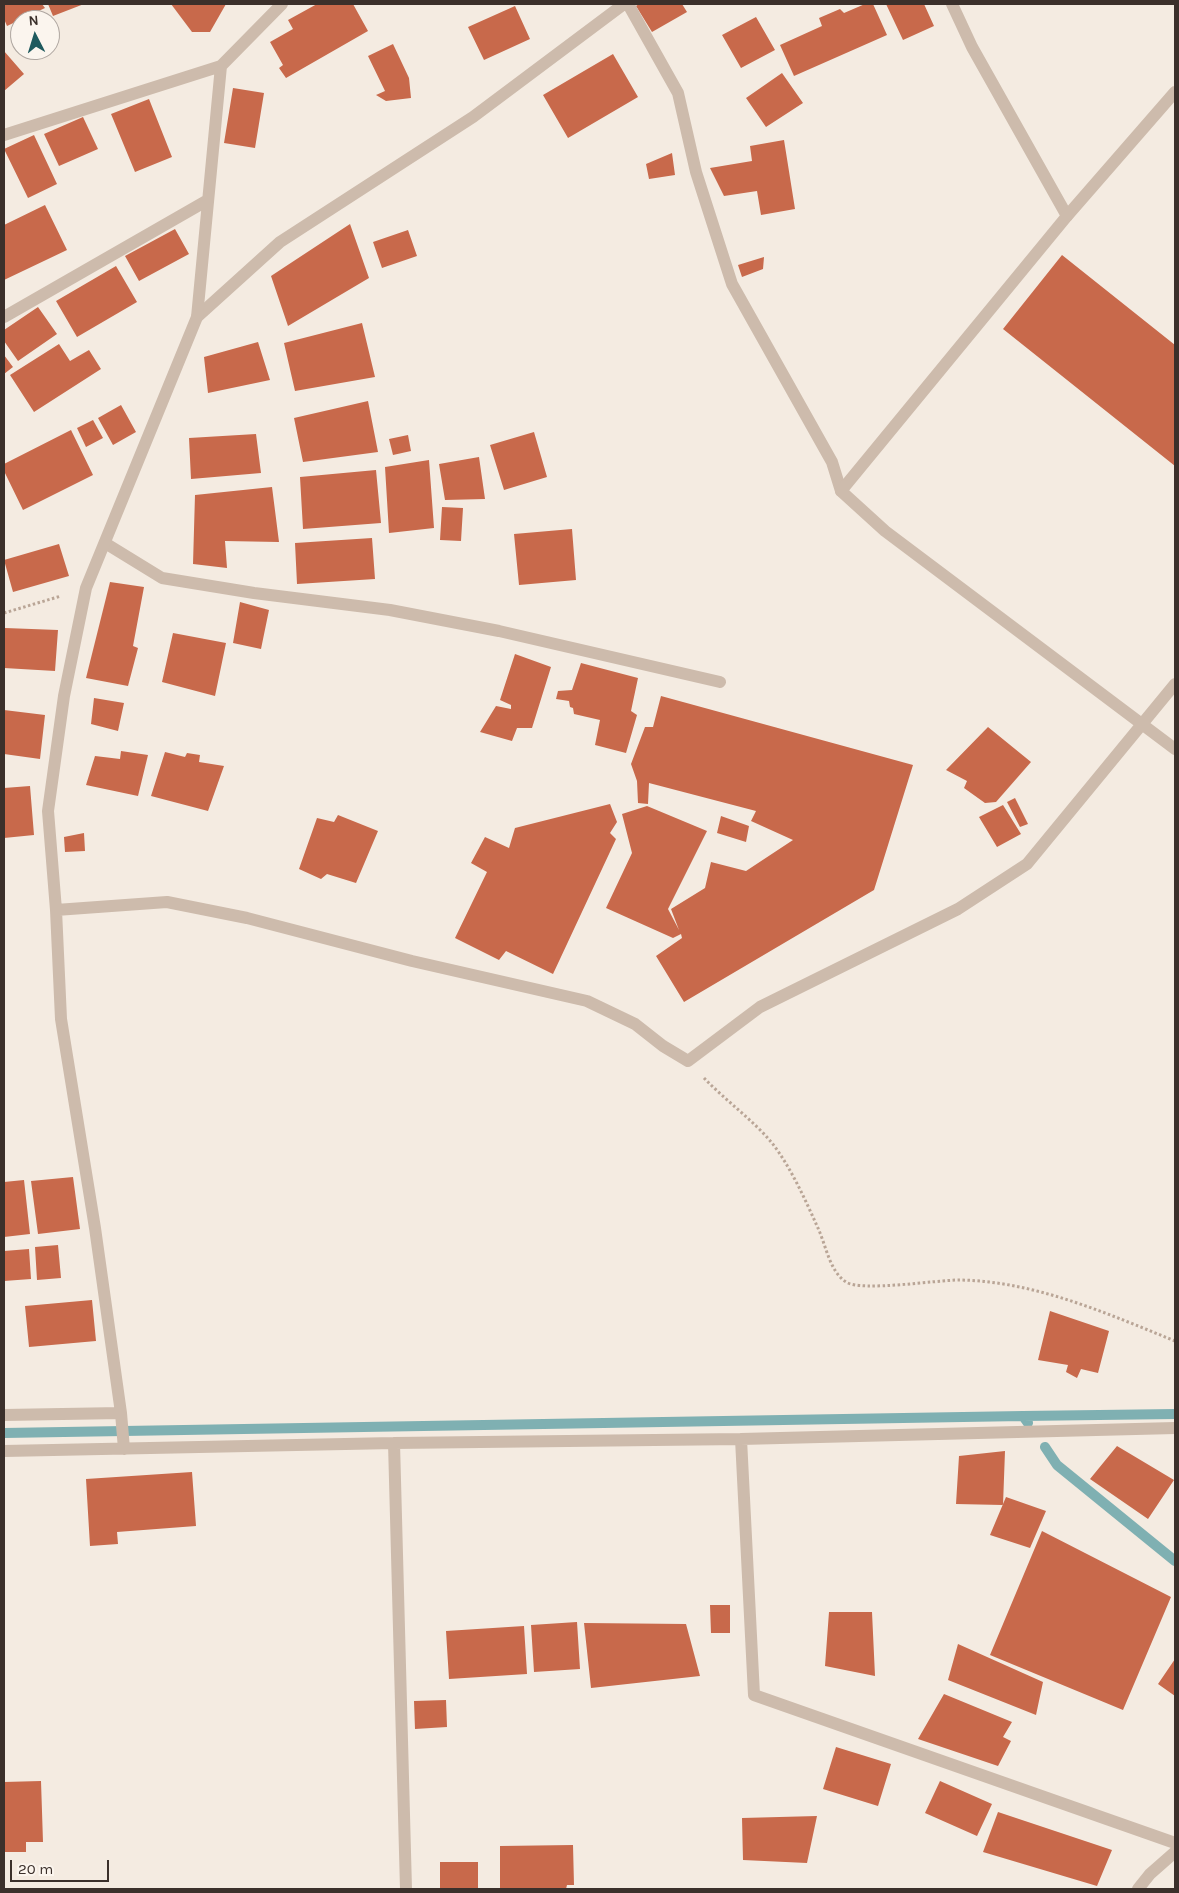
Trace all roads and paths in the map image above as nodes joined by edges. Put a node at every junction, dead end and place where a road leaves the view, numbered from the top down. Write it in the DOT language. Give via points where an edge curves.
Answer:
graph roads {
  1 [pos="282,4"];
  2 [pos="624,4"];
  3 [pos="628,4"];
  4 [pos="952,4"];
  5 [pos="220,66"];
  6 [pos="1175,92"];
  7 [pos="4,136"];
  8 [pos="208,200"];
  9 [pos="1068,216"];
  10 [pos="4,316"];
  11 [pos="197,317"];
  12 [pos="841,491"];
  13 [pos="105,543"];
  14 [pos="86,588"];
  15 [pos="4,613"];
  16 [pos="720,682"];
  17 [pos="1175,684"];
  18 [pos="1144,724"];
  19 [pos="1175,748"];
  20 [pos="56,910"];
  21 [pos="688,1061"];
  22 [pos="1175,1341"];
  23 [pos="4,1416"];
  24 [pos="121,1417"];
  25 [pos="1175,1428"];
  26 [pos="741,1439"];
  27 [pos="394,1443"];
  28 [pos="123,1445"];
  29 [pos="4,1452"];
  30 [pos="1175,1843"];
  31 [pos="1175,1852"];
  32 [pos="406,1889"];
  33 [pos="1138,1889"];
  1 -- 5 [label="street"];
  2 -- 11 [label="street" via="473,117 280,242"];
  3 -- 12 [label="street" via="678,93 696,172 732,284 832,462"];
  4 -- 9 [label="street" via="972,46"];
  5 -- 7 [label="street"];
  5 -- 8 [label="street"];
  6 -- 9 [label="street"];
  8 -- 10 [label="street"];
  8 -- 11 [label="street"];
  9 -- 12 [label="street"];
  11 -- 13 [label="street"];
  12 -- 18 [label="street" via="885,531"];
  13 -- 14 [label="street"];
  13 -- 16 [label="street" via="162,578 390,610 499,631"];
  14 -- 15 [label="path"];
  14 -- 20 [label="street" via="64,696 48,811"];
  17 -- 18 [label="street"];
  18 -- 19 [label="street"];
  18 -- 21 [label="street" via="1027,864 958,908 760,1007"];
  20 -- 21 [label="street" via="167,902 247,918 412,961 587,1001 635,1024"];
  20 -- 24 [label="street" via="61,1019"];
  21 -- 22 [label="path" via="771,1143 818,1226 837,1274 848,1284 874,1286 959,1280 1021,1286 1105,1313"];
  23 -- 24 [label="street"];
  24 -- 28 [label="street"];
  25 -- 26 [label="street"];
  26 -- 27 [label="street"];
  26 -- 30 [label="street" via="754,1695"];
  27 -- 28 [label="street"];
  27 -- 32 [label="street"];
  28 -- 29 [label="street"];
  31 -- 33 [label="street"];
}
